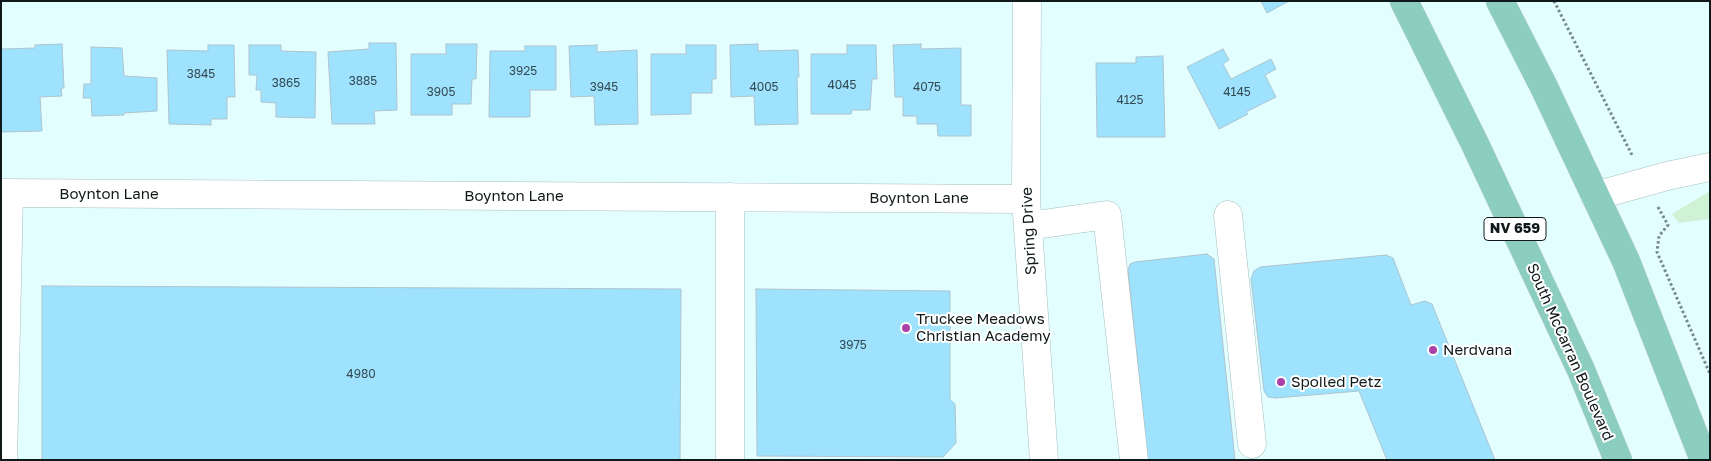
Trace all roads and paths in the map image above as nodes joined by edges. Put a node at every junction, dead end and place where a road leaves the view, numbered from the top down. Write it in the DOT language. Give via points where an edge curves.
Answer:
graph roads {
  1 [pos="1027,1"];
  2 [pos="1404,1"];
  3 [pos="1500,1"];
  4 [pos="1710,167"];
  5 [pos="5,194"];
  6 [pos="1595,196"];
  7 [pos="730,197"];
  8 [pos="1026,199"];
  9 [pos="1228,215"];
  10 [pos="1028,226"];
  11 [pos="1252,444"];
  12 [pos="4,460"];
  13 [pos="730,460"];
  14 [pos="1044,460"];
  15 [pos="1134,460"];
  16 [pos="1618,460"];
  17 [pos="1704,460"];
  1 -- 8 [label="street, Spring Drive"];
  2 -- 16 [label="main road, South McCarran Boulevard / NV 659" via="1572,352"];
  3 -- 6 [label="main road"];
  4 -- 6 [label="street"];
  5 -- 7 [label="street, Boynton Lane"];
  5 -- 12 [label="street"];
  6 -- 17 [label="main road" via="1626,261"];
  7 -- 8 [label="street, Boynton Lane"];
  7 -- 13 [label="street"];
  8 -- 10 [label="street, Spring Drive"];
  9 -- 11 [label="street"];
  10 -- 14 [label="street, Spring Drive"];
  10 -- 15 [label="street" via="1107,214"];
}
